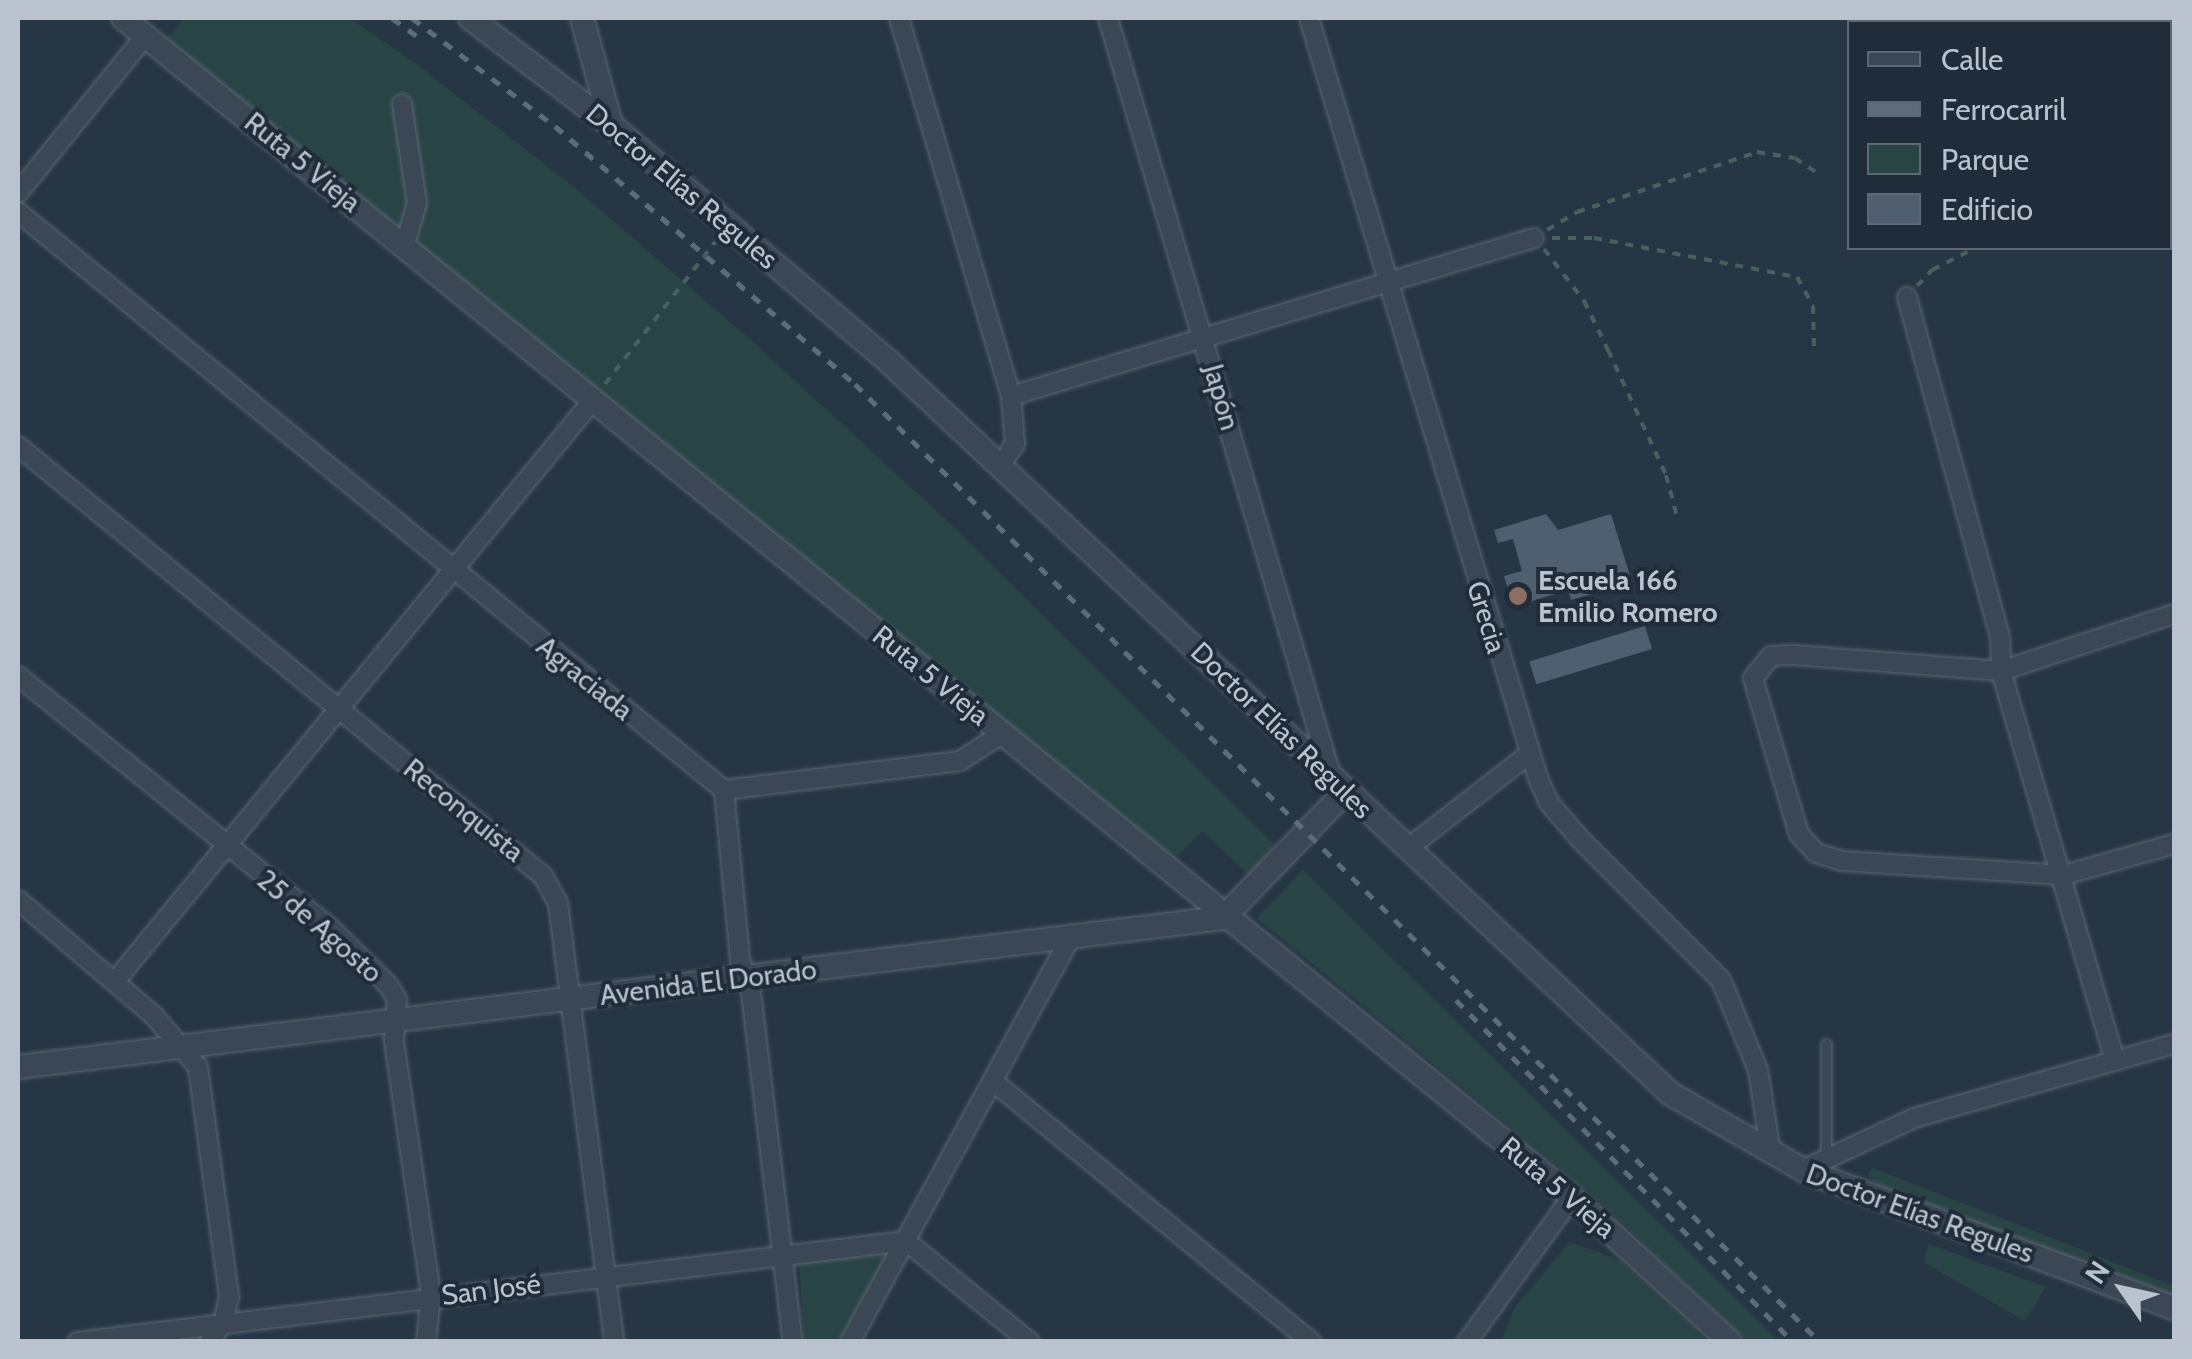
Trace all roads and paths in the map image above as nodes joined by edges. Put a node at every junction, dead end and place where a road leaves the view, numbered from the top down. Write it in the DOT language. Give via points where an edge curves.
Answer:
graph roads {
  1 [pos="123,18"];
  2 [pos="470,18"];
  3 [pos="582,18"];
  4 [pos="899,18"];
  5 [pos="1108,18"];
  6 [pos="1309,18"];
  7 [pos="145,36"];
  8 [pos="402,104"];
  9 [pos="612,125"];
  10 [pos="1818,173"];
  11 [pos="18,193"];
  12 [pos="18,212"];
  13 [pos="730,224"];
  14 [pos="1534,238"];
  15 [pos="405,244"];
  16 [pos="1971,250"];
  17 [pos="1385,286"];
  18 [pos="1906,297"];
  19 [pos="1205,341"];
  20 [pos="1814,349"];
  21 [pos="1011,396"];
  22 [pos="592,400"];
  23 [pos="18,446"];
  24 [pos="999,467"];
  25 [pos="1678,520"];
  26 [pos="450,569"];
  27 [pos="2174,614"];
  28 [pos="2001,671"];
  29 [pos="18,676"];
  30 [pos="338,707"];
  31 [pos="1003,734"];
  32 [pos="1529,754"];
  33 [pos="1339,785"];
  34 [pos="724,790"];
  35 [pos="2174,844"];
  36 [pos="225,845"];
  37 [pos="1407,849"];
  38 [pos="2064,875"];
  39 [pos="18,900"];
  40 [pos="1223,918"];
  41 [pos="1072,936"];
  42 [pos="746,978"];
  43 [pos="116,980"];
  44 [pos="572,998"];
  45 [pos="396,1018"];
  46 [pos="182,1044"];
  47 [pos="1826,1044"];
  48 [pos="2174,1044"];
  49 [pos="2115,1060"];
  50 [pos="18,1067"];
  51 [pos="995,1083"];
  52 [pos="1771,1154"];
  53 [pos="1826,1156"];
  54 [pos="1804,1170"];
  55 [pos="1572,1197"];
  56 [pos="906,1240"];
  57 [pos="782,1253"];
  58 [pos="608,1274"];
  59 [pos="430,1296"];
  60 [pos="2174,1308"];
  61 [pos="223,1322"];
  62 [pos="77,1342"];
  63 [pos="209,1342"];
  64 [pos="426,1342"];
  65 [pos="614,1342"];
  66 [pos="792,1342"];
  67 [pos="850,1342"];
  68 [pos="1030,1342"];
  69 [pos="1312,1342"];
  70 [pos="1468,1342"];
  71 [pos="1730,1342"];
  1 -- 7 [label="street, Ruta 5 Vieja"];
  2 -- 9 [label="street, Doctor Elías Regules"];
  3 -- 9 [label="street"];
  4 -- 21 [label="street"];
  5 -- 19 [label="street, Japón"];
  6 -- 17 [label="street, Grecia"];
  7 -- 11 [label="street"];
  7 -- 15 [label="street, Ruta 5 Vieja"];
  8 -- 15 [label="street" via="417,204"];
  9 -- 13 [label="street, Doctor Elías Regules"];
  10 -- 14 [label="path" via="1795,158 1757,152 1577,212"];
  12 -- 26 [label="street, Agraciada"];
  13 -- 22 [label="path"];
  13 -- 24 [label="street, Doctor Elías Regules"];
  14 -- 17 [label="street"];
  14 -- 20 [label="path" via="1594,238 1797,277 1813,306"];
  14 -- 25 [label="path" via="1584,301 1666,475"];
  15 -- 22 [label="street, Ruta 5 Vieja"];
  16 -- 18 [label="path" via="1932,270"];
  17 -- 19 [label="street"];
  17 -- 32 [label="street, Grecia"];
  18 -- 28 [label="street" via="2000,637"];
  19 -- 21 [label="street"];
  19 -- 33 [label="street, Japón"];
  21 -- 24 [label="street" via="1015,444"];
  22 -- 26 [label="street"];
  22 -- 31 [label="street, Ruta 5 Vieja"];
  23 -- 30 [label="street, Reconquista"];
  24 -- 33 [label="street, Doctor Elías Regules"];
  26 -- 30 [label="street"];
  26 -- 34 [label="street, Agraciada"];
  27 -- 28 [label="street"];
  28 -- 38 [label="street"];
  28 -- 38 [label="street" via="1791,654 1758,665 1755,692 1800,834 1816,853 1842,861"];
  29 -- 36 [label="street, 25 de Agosto"];
  30 -- 36 [label="street"];
  30 -- 44 [label="street, Reconquista" via="543,876 558,903"];
  31 -- 34 [label="street" via="960,762"];
  31 -- 40 [label="street, Ruta 5 Vieja"];
  32 -- 37 [label="street"];
  32 -- 52 [label="street, Grecia" via="1549,803 1721,980 1758,1070"];
  33 -- 37 [label="street, Doctor Elías Regules"];
  33 -- 40 [label="street"];
  34 -- 42 [label="street"];
  35 -- 38 [label="street"];
  36 -- 43 [label="street"];
  36 -- 45 [label="street, 25 de Agosto" via="380,973 397,1000"];
  37 -- 52 [label="street, Doctor Elías Regules" via="1635,1066 1691,1109"];
  38 -- 49 [label="street"];
  39 -- 43 [label="street"];
  40 -- 41 [label="street, Avenida El Dorado"];
  40 -- 55 [label="street, Ruta 5 Vieja"];
  41 -- 42 [label="street, Avenida El Dorado"];
  41 -- 51 [label="street"];
  42 -- 44 [label="street, Avenida El Dorado"];
  42 -- 57 [label="street"];
  43 -- 46 [label="street"];
  44 -- 45 [label="street, Avenida El Dorado"];
  44 -- 58 [label="street, Reconquista"];
  45 -- 46 [label="street, Avenida El Dorado"];
  45 -- 59 [label="street, 25 de Agosto"];
  46 -- 50 [label="street, Avenida El Dorado"];
  46 -- 61 [label="street" via="198,1067 229,1296"];
  47 -- 53 [label="lane"];
  48 -- 49 [label="street"];
  49 -- 53 [label="street" via="1914,1118"];
  51 -- 56 [label="street"];
  51 -- 69 [label="street"];
  52 -- 54 [label="street, Doctor Elías Regules"];
  53 -- 54 [label="street"];
  54 -- 60 [label="street, Doctor Elías Regules"];
  55 -- 70 [label="street"];
  55 -- 71 [label="street, Ruta 5 Vieja"];
  56 -- 57 [label="street, San José"];
  56 -- 67 [label="street"];
  56 -- 68 [label="street"];
  57 -- 58 [label="street, San José"];
  57 -- 66 [label="street"];
  58 -- 59 [label="street, San José"];
  58 -- 65 [label="street, Reconquista"];
  59 -- 61 [label="street, San José"];
  59 -- 64 [label="street, 25 de Agosto"];
  61 -- 62 [label="street, San José"];
  61 -- 63 [label="street"];
}
